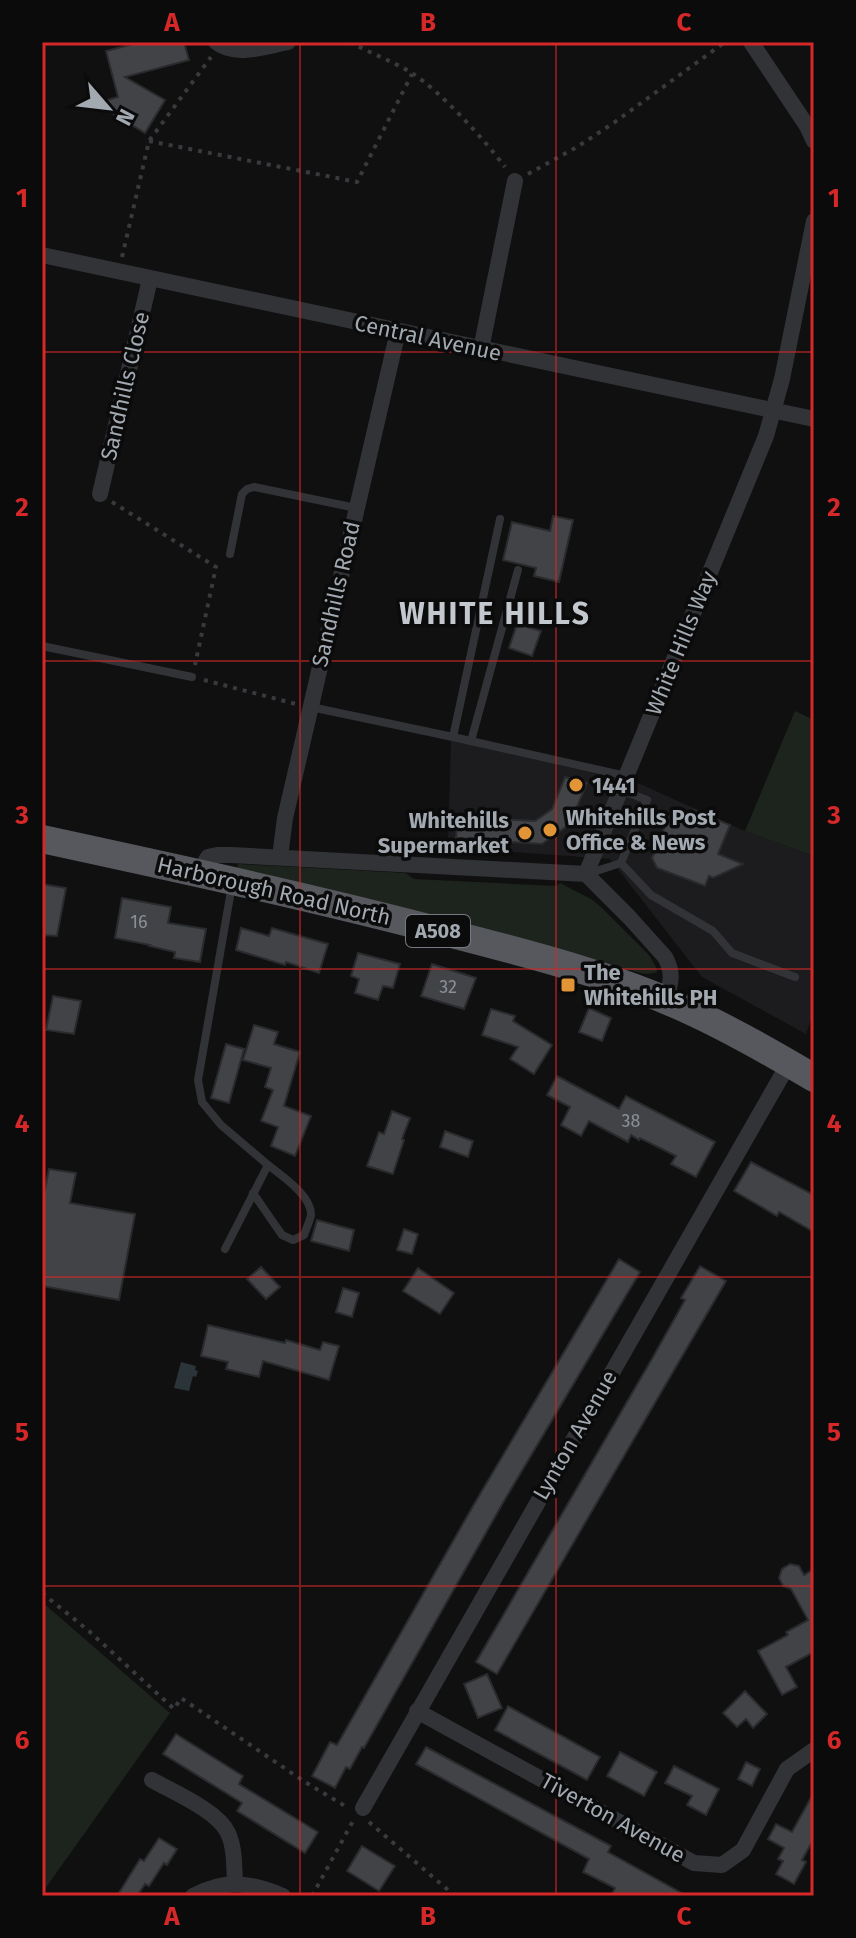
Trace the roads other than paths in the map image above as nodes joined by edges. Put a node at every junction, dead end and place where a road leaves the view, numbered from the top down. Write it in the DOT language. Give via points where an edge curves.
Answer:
graph roads {
  1 [pos="288,42"];
  2 [pos="751,42"];
  3 [pos="218,44"];
  4 [pos="814,141"];
  5 [pos="515,181"];
  6 [pos="814,221"];
  7 [pos="42,255"];
  8 [pos="150,279"];
  9 [pos="398,331"];
  10 [pos="481,349"];
  11 [pos="774,411"];
  12 [pos="814,419"];
  13 [pos="100,494"];
  14 [pos="356,508"];
  15 [pos="500,519"];
  16 [pos="230,554"];
  17 [pos="518,570"];
  18 [pos="42,646"];
  19 [pos="192,677"];
  20 [pos="310,707"];
  21 [pos="453,737"];
  22 [pos="471,741"];
  23 [pos="624,783"];
  24 [pos="42,839"];
  25 [pos="280,857"];
  26 [pos="621,863"];
  27 [pos="199,872"];
  28 [pos="586,874"];
  29 [pos="233,880"];
  30 [pos="795,977"];
  31 [pos="665,1000"];
  32 [pos="789,1063"];
  33 [pos="814,1078"];
  34 [pos="268,1165"];
  35 [pos="253,1193"];
  36 [pos="225,1249"];
  37 [pos="417,1711"];
  38 [pos="814,1750"];
  39 [pos="152,1780"];
  40 [pos="361,1811"];
  41 [pos="235,1883"];
  42 [pos="193,1896"];
  43 [pos="283,1896"];
  1 -- 3 [label="street" via="240,50"];
  2 -- 4 [label="street"];
  5 -- 10 [label="street"];
  6 -- 11 [label="street, White Hills Way"];
  7 -- 8 [label="street, Central Avenue"];
  8 -- 9 [label="street, Central Avenue"];
  8 -- 13 [label="street, Sandhills Close"];
  9 -- 10 [label="street, Central Avenue"];
  9 -- 14 [label="street, Sandhills Road"];
  10 -- 11 [label="street, Central Avenue"];
  11 -- 12 [label="street, Central Avenue"];
  11 -- 23 [label="street, White Hills Way"];
  14 -- 16 [label="lane" via="247,489"];
  14 -- 20 [label="street, Sandhills Road"];
  15 -- 21 [label="lane"];
  17 -- 22 [label="lane"];
  18 -- 19 [label="lane"];
  20 -- 21 [label="lane"];
  20 -- 25 [label="street, Sandhills Road"];
  21 -- 22 [label="lane"];
  22 -- 23 [label="lane"];
  23 -- 26 [label="lane" via="647,800"];
  23 -- 28 [label="street, White Hills Way"];
  24 -- 27 [label="highway, Harborough Road North / A508"];
  25 -- 27 [label="street" via="212,855"];
  25 -- 28 [label="street"];
  26 -- 28 [label="lane"];
  26 -- 30 [label="lane" via="651,895 713,931 732,953"];
  27 -- 29 [label="highway, Harborough Road North / A508"];
  28 -- 31 [label="street" via="665,957 672,979"];
  29 -- 31 [label="highway, Harborough Road North / A508" via="498,946"];
  29 -- 34 [label="lane" via="198,1080 202,1102"];
  31 -- 32 [label="highway, Harborough Road North / A508"];
  32 -- 33 [label="highway, Harborough Road North / A508"];
  32 -- 37 [label="street, Lynton Avenue"];
  34 -- 35 [label="lane"];
  34 -- 35 [label="lane" via="306,1200 311,1217 304,1235 293,1240 282,1235"];
  35 -- 36 [label="lane"];
  37 -- 38 [label="street, Tiverton Avenue" via="694,1863 722,1865 743,1850 787,1769"];
  37 -- 40 [label="street, Lynton Avenue"];
  39 -- 41 [label="street" via="222,1823 233,1848"];
  41 -- 42 [label="street"];
  41 -- 43 [label="street"];
}
